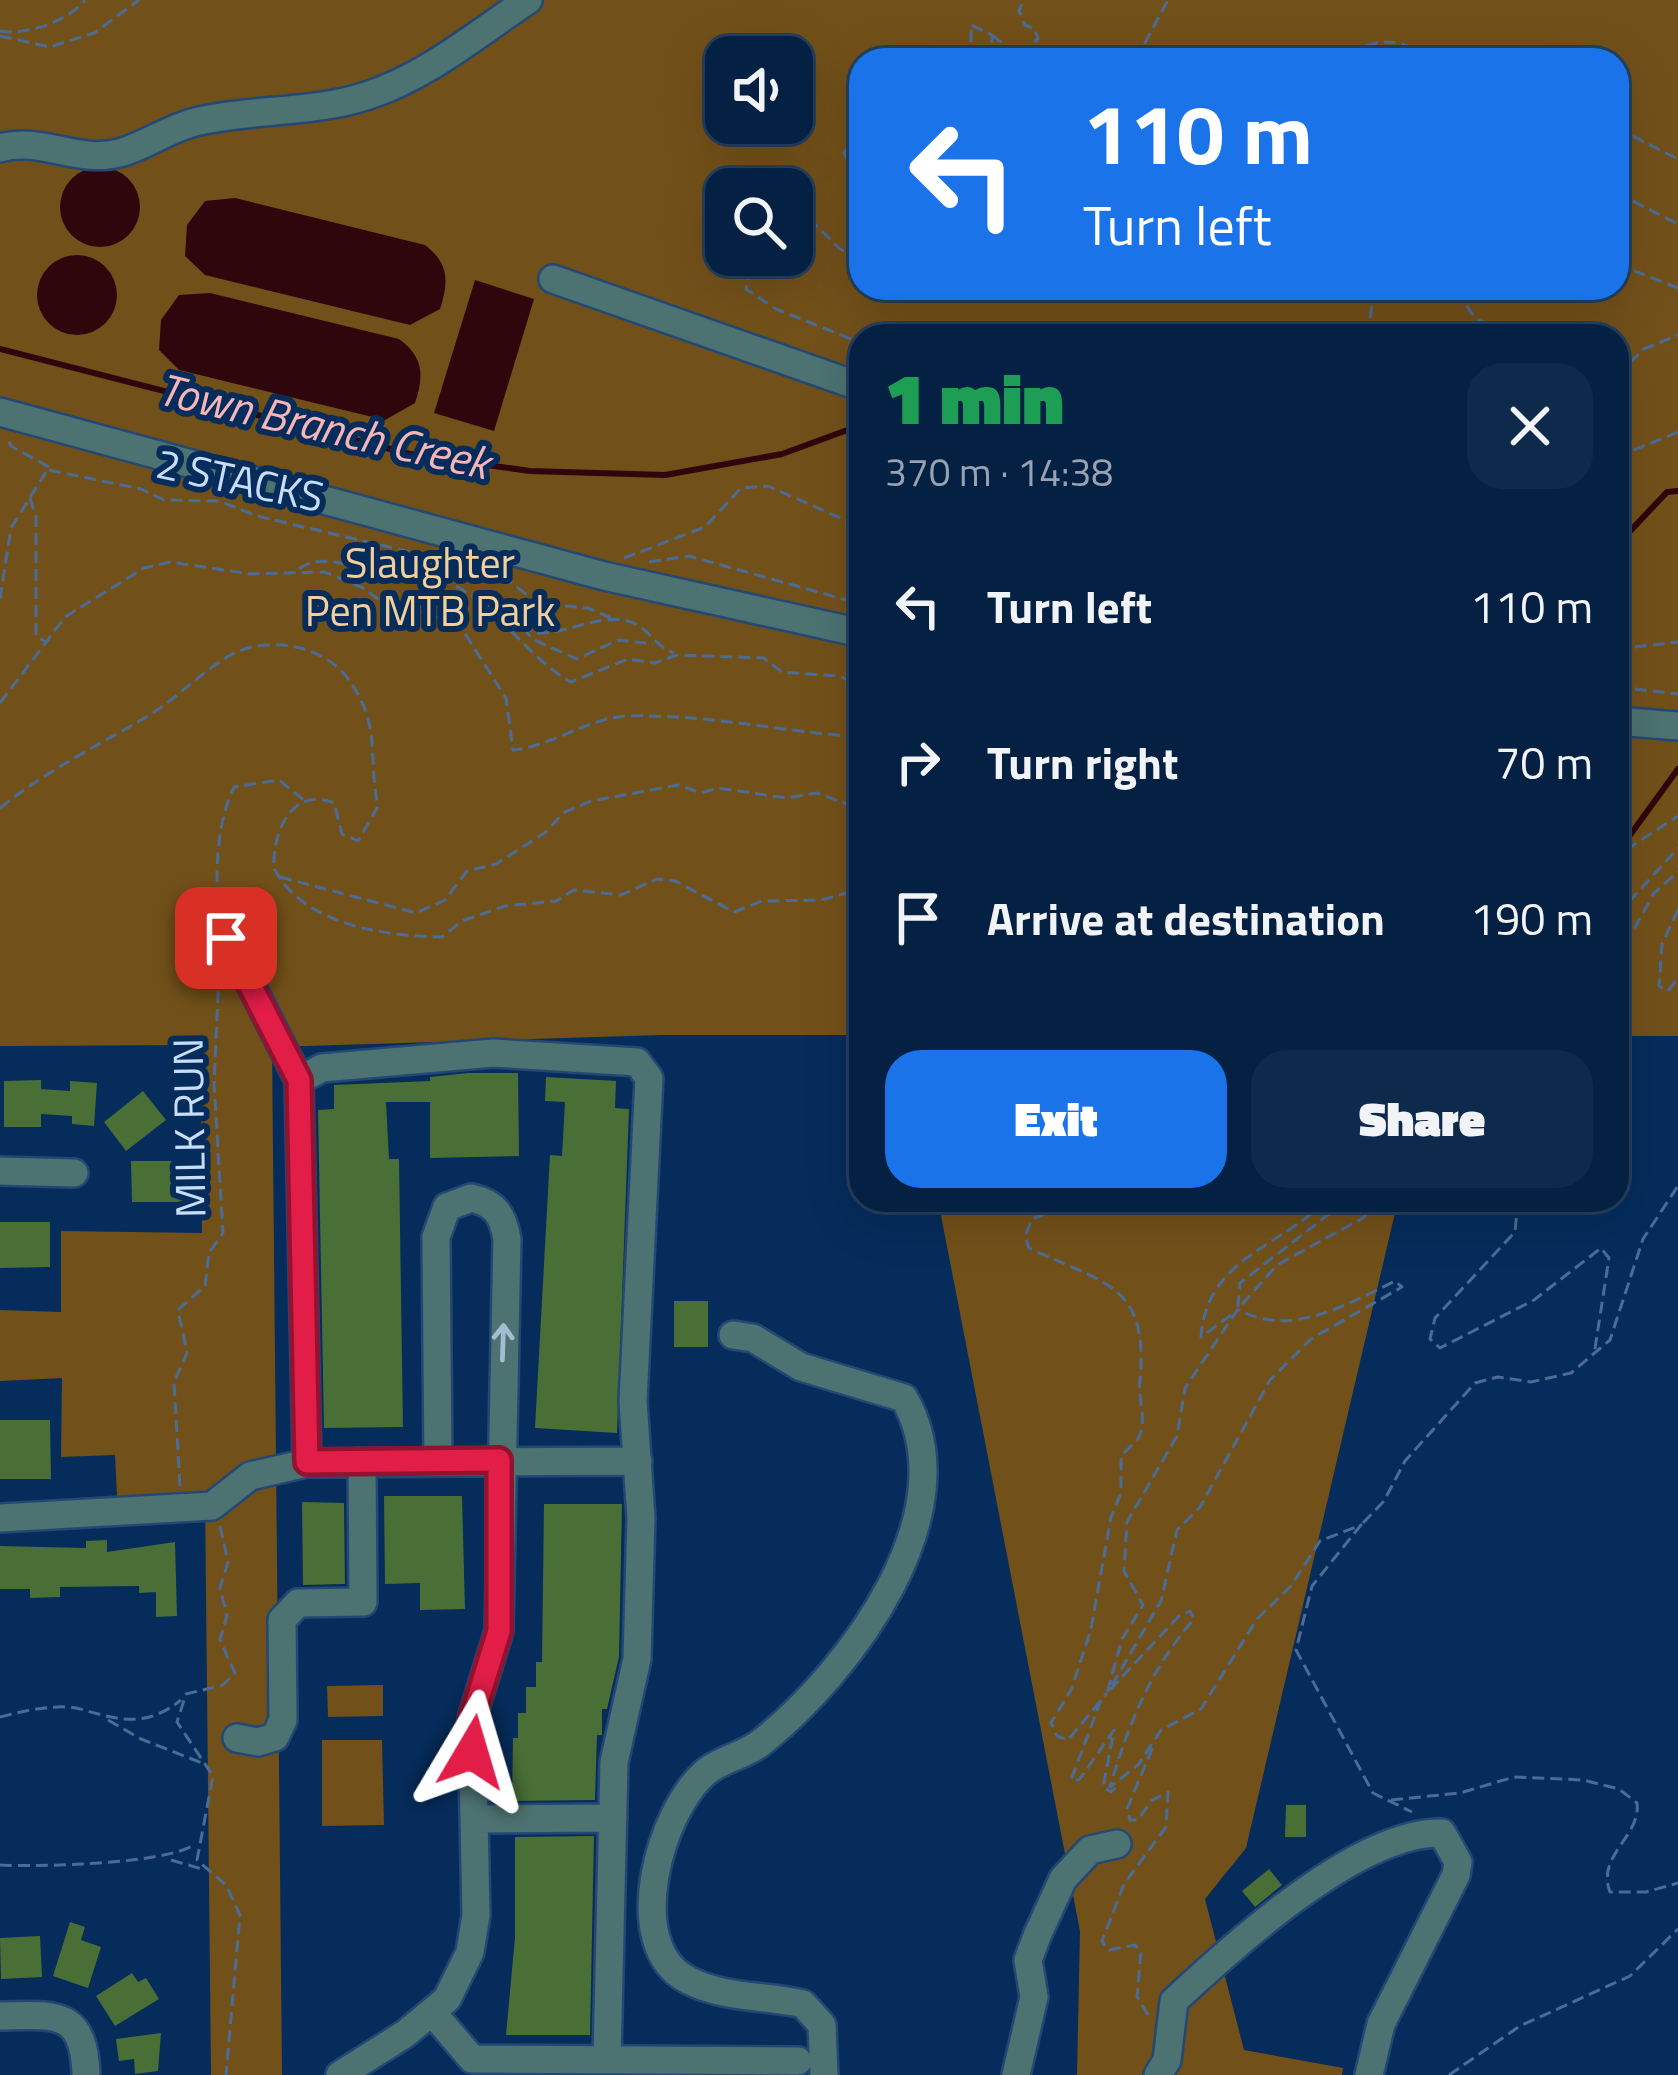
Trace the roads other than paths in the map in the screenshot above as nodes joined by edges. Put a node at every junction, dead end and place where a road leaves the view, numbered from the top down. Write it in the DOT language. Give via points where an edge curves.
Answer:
graph roads {
  1 [pos="527,0"];
  2 [pos="0,148"];
  3 [pos="553,279"];
  4 [pos="849,383"];
  5 [pos="1,418"];
  6 [pos="849,630"];
  7 [pos="1629,722"];
  8 [pos="1678,726"];
  9 [pos="226,938"];
  10 [pos="299,1080"];
  11 [pos="0,1171"];
  12 [pos="74,1173"];
  13 [pos="734,1335"];
  14 [pos="499,1460"];
  15 [pos="638,1461"];
  16 [pos="307,1462"];
  17 [pos="362,1462"];
  18 [pos="438,1462"];
  19 [pos="0,1518"];
  20 [pos="236,1738"];
  21 [pos="613,1818"];
  22 [pos="474,1819"];
  23 [pos="1117,1844"];
  24 [pos="432,2012"];
  25 [pos="0,2016"];
  26 [pos="607,2059"];
  27 [pos="798,2061"];
  28 [pos="86,2075"];
  29 [pos="340,2075"];
  30 [pos="824,2075"];
  31 [pos="1016,2075"];
  32 [pos="1158,2075"];
  33 [pos="1369,2075"];
  1 -- 2 [label="street" via="368,96 197,122 119,153 19,142"];
  3 -- 4 [label="street"];
  5 -- 6 [label="street" via="604,576"];
  7 -- 8 [label="street"];
  9 -- 10 [label="street"];
  10 -- 15 [label="street" via="322,1068 447,1055 637,1062 649,1078 633,1401"];
  10 -- 16 [label="street"];
  11 -- 12 [label="street"];
  13 -- 30 [label="street" via="801,1367 904,1398 921,1428 923,1476 911,1529 862,1639 759,1745 707,1772 671,1815 656,1859 662,1954 683,1978 724,1994 803,2005 822,2025"];
  14 -- 15 [label="street"];
  14 -- 18 [label="street"];
  14 -- 18 [label="street, one-way" via="507,1239 494,1205 471,1198 447,1207 436,1237"];
  14 -- 22 [label="street" via="499,1631 472,1718"];
  15 -- 21 [label="street" via="637,1658 618,1726"];
  16 -- 17 [label="street"];
  16 -- 19 [label="street" via="250,1476 212,1506"];
  17 -- 18 [label="street"];
  17 -- 20 [label="street" via="363,1602 289,1608 282,1620 283,1720 275,1737"];
  21 -- 22 [label="street"];
  21 -- 26 [label="street"];
  22 -- 24 [label="street" via="470,1952"];
  23 -- 31 [label="street" via="1090,1850 1063,1879 1036,1936 1028,1960 1034,1997"];
  24 -- 26 [label="street" via="472,2059"];
  24 -- 29 [label="street"];
  25 -- 28 [label="street" via="55,2014 76,2028"];
  26 -- 27 [label="street"];
  32 -- 33 [label="street" via="1174,2001 1254,1932 1384,1846 1442,1833 1458,1862 1456,1875 1381,2024"];
}
